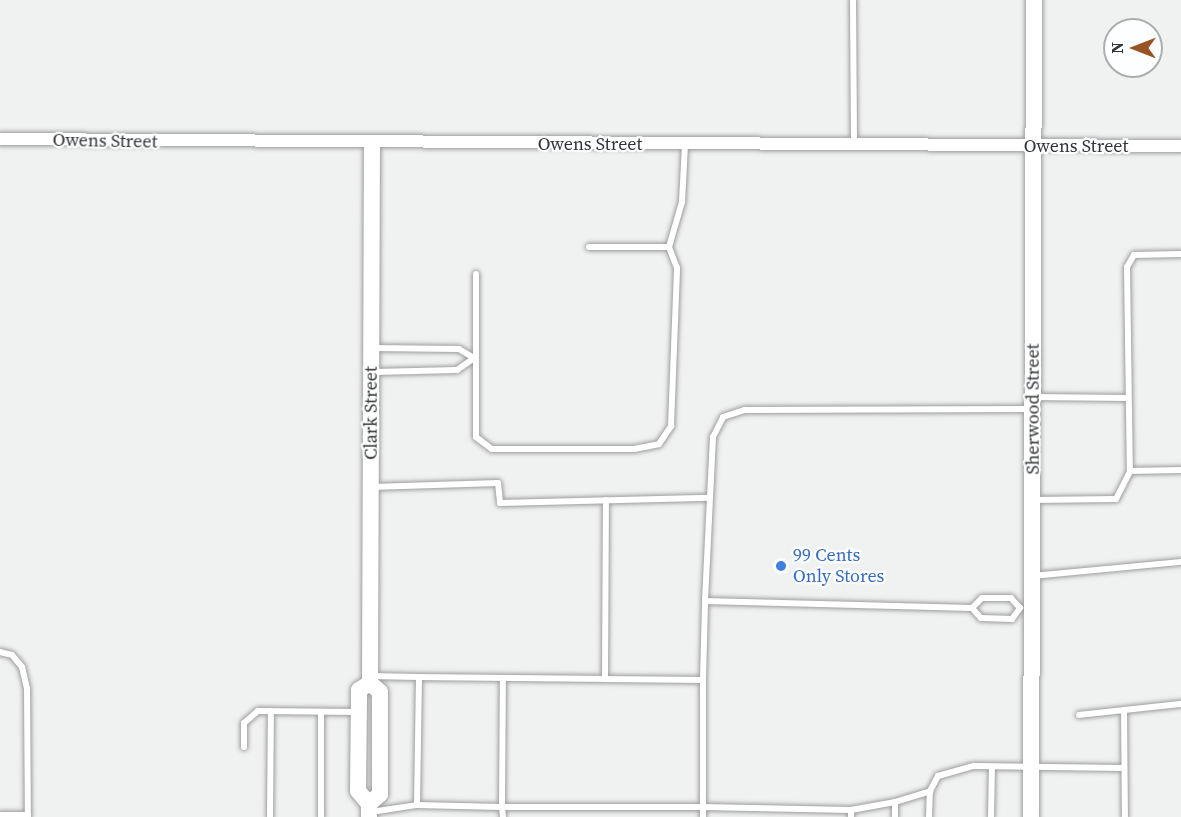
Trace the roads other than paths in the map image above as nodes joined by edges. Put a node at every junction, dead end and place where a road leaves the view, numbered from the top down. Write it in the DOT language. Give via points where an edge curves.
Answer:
graph roads {
  1 [pos="853,0"];
  2 [pos="1034,0"];
  3 [pos="0,140"];
  4 [pos="372,144"];
  5 [pos="685,144"];
  6 [pos="854,145"];
  7 [pos="1033,145"];
  8 [pos="1181,146"];
  9 [pos="590,247"];
  10 [pos="669,247"];
  11 [pos="1181,254"];
  12 [pos="476,274"];
  13 [pos="371,348"];
  14 [pos="474,358"];
  15 [pos="371,372"];
  16 [pos="1128,398"];
  17 [pos="1033,403"];
  18 [pos="1181,470"];
  19 [pos="1130,471"];
  20 [pos="371,487"];
  21 [pos="710,498"];
  22 [pos="606,500"];
  23 [pos="1032,500"];
  24 [pos="1181,562"];
  25 [pos="1032,576"];
  26 [pos="705,601"];
  27 [pos="972,608"];
  28 [pos="1026,608"];
  29 [pos="0,652"];
  30 [pos="419,677"];
  31 [pos="503,678"];
  32 [pos="605,679"];
  33 [pos="370,680"];
  34 [pos="703,680"];
  35 [pos="1181,704"];
  36 [pos="1124,710"];
  37 [pos="271,711"];
  38 [pos="321,712"];
  39 [pos="359,712"];
  40 [pos="1079,715"];
  41 [pos="244,747"];
  42 [pos="992,766"];
  43 [pos="1031,768"];
  44 [pos="1124,768"];
  45 [pos="380,780"];
  46 [pos="930,791"];
  47 [pos="895,802"];
  48 [pos="417,805"];
  49 [pos="502,807"];
  50 [pos="703,807"];
  51 [pos="369,811"];
  52 [pos="851,814"];
  53 [pos="0,815"];
  54 [pos="28,816"];
  55 [pos="270,817"];
  56 [pos="321,817"];
  57 [pos="502,817"];
  58 [pos="703,817"];
  59 [pos="895,817"];
  60 [pos="929,817"];
  61 [pos="991,817"];
  62 [pos="1031,817"];
  63 [pos="1125,817"];
  1 -- 6 [label="lane"];
  2 -- 7 [label="street, Sherwood Street"];
  3 -- 4 [label="street, Owens Street"];
  4 -- 5 [label="street, Owens Street"];
  4 -- 13 [label="street, Clark Street"];
  5 -- 6 [label="street, Owens Street"];
  5 -- 10 [label="lane" via="682,202"];
  6 -- 7 [label="street, Owens Street"];
  7 -- 8 [label="street, Owens Street"];
  7 -- 17 [label="street, Sherwood Street"];
  9 -- 10 [label="lane"];
  10 -- 14 [label="lane" via="677,268 671,426 659,444 492,450 476,437"];
  11 -- 16 [label="lane" via="1134,255 1127,267"];
  12 -- 14 [label="lane"];
  13 -- 14 [label="lane" via="459,349"];
  13 -- 15 [label="street, Clark Street"];
  14 -- 15 [label="lane" via="457,370"];
  15 -- 20 [label="street, Clark Street"];
  16 -- 17 [label="lane"];
  16 -- 19 [label="lane"];
  17 -- 21 [label="lane" via="745,410 723,417 713,437"];
  17 -- 23 [label="street, Sherwood Street"];
  18 -- 19 [label="lane"];
  19 -- 23 [label="lane" via="1116,499"];
  20 -- 22 [label="lane" via="498,483 500,503"];
  20 -- 33 [label="street, Clark Street"];
  21 -- 22 [label="lane"];
  21 -- 26 [label="lane"];
  22 -- 32 [label="lane"];
  23 -- 25 [label="street, Sherwood Street"];
  24 -- 25 [label="lane"];
  25 -- 28 [label="street, Sherwood Street"];
  26 -- 27 [label="lane"];
  26 -- 34 [label="lane"];
  27 -- 28 [label="lane" via="982,598 1011,598"];
  27 -- 28 [label="lane" via="981,618 1012,619"];
  28 -- 43 [label="street, Sherwood Street"];
  29 -- 54 [label="lane" via="12,655 22,667 27,689"];
  30 -- 31 [label="lane"];
  30 -- 33 [label="lane"];
  30 -- 48 [label="lane"];
  31 -- 32 [label="lane"];
  31 -- 49 [label="lane"];
  32 -- 34 [label="lane"];
  33 -- 39 [label="street, Clark Street" via="359,690"];
  33 -- 45 [label="street, Clark Street" via="380,692"];
  34 -- 50 [label="lane"];
  35 -- 36 [label="lane"];
  36 -- 40 [label="lane"];
  36 -- 44 [label="lane"];
  37 -- 38 [label="lane"];
  37 -- 41 [label="lane" via="250,714 244,723"];
  37 -- 55 [label="lane"];
  38 -- 39 [label="lane"];
  38 -- 56 [label="lane"];
  39 -- 45 [label="street" via="369,715 370,770"];
  39 -- 51 [label="street, Clark Street" via="358,791"];
  42 -- 43 [label="lane"];
  42 -- 46 [label="lane" via="938,776"];
  42 -- 61 [label="lane"];
  43 -- 44 [label="lane"];
  43 -- 62 [label="street, Sherwood Street"];
  44 -- 63 [label="lane"];
  45 -- 51 [label="street, Clark Street" via="380,794"];
  46 -- 47 [label="lane"];
  46 -- 60 [label="lane"];
  47 -- 52 [label="lane"];
  47 -- 59 [label="lane"];
  48 -- 49 [label="lane"];
  48 -- 51 [label="lane"];
  49 -- 50 [label="lane"];
  49 -- 57 [label="lane"];
  50 -- 52 [label="lane"];
  50 -- 58 [label="lane"];
  53 -- 54 [label="lane"];
}
